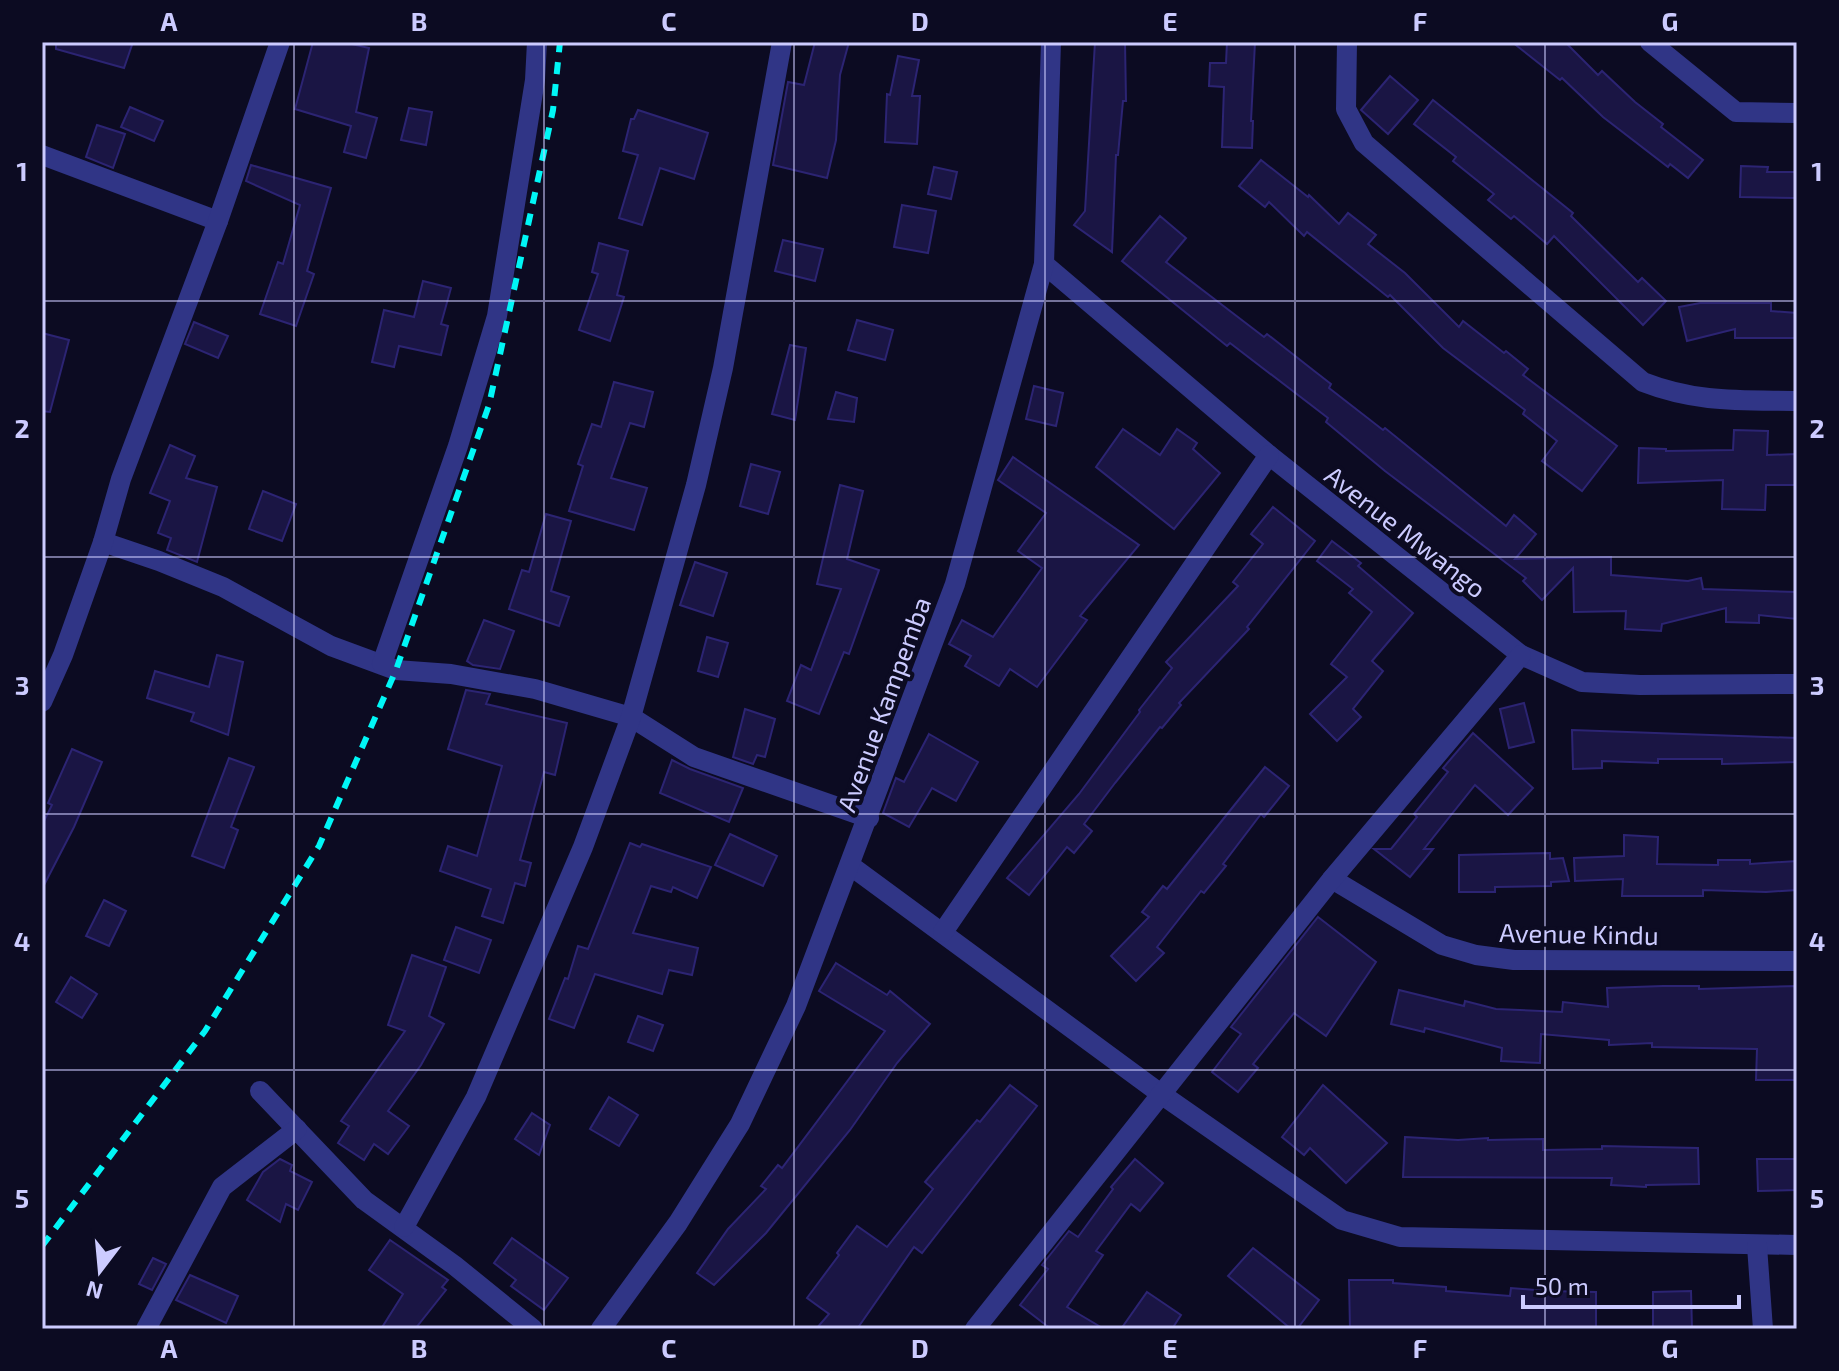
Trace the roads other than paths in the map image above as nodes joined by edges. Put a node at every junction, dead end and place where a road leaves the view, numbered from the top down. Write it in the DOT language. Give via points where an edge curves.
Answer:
graph roads {
  1 [pos="280,42"];
  2 [pos="537,42"];
  3 [pos="782,42"];
  4 [pos="1051,42"];
  5 [pos="1347,42"];
  6 [pos="1650,42"];
  7 [pos="1797,113"];
  8 [pos="42,155"];
  9 [pos="218,221"];
  10 [pos="1044,264"];
  11 [pos="1797,401"];
  12 [pos="1269,455"];
  13 [pos="103,542"];
  14 [pos="1521,655"];
  15 [pos="382,664"];
  16 [pos="1797,684"];
  17 [pos="42,702"];
  18 [pos="631,717"];
  19 [pos="869,818"];
  20 [pos="851,866"];
  21 [pos="1332,879"];
  22 [pos="943,932"];
  23 [pos="1797,961"];
  24 [pos="260,1091"];
  25 [pos="1161,1094"];
  26 [pos="297,1129"];
  27 [pos="404,1227"];
  28 [pos="1797,1245"];
  29 [pos="1757,1246"];
  30 [pos="981,1327"];
  31 [pos="146,1329"];
  32 [pos="533,1329"];
  33 [pos="601,1329"];
  34 [pos="1763,1329"];
  1 -- 9 [label="street"];
  2 -- 15 [label="street" via="497,316"];
  3 -- 18 [label="street" via="723,368"];
  4 -- 10 [label="street, Avenue Kampemba"];
  5 -- 11 [label="street" via="1346,109 1364,143 1643,382 1711,400"];
  6 -- 7 [label="street" via="1736,112"];
  8 -- 9 [label="street"];
  9 -- 13 [label="street" via="121,479"];
  10 -- 12 [label="street, Avenue Mwango"];
  10 -- 19 [label="street, Avenue Kampemba" via="955,584"];
  12 -- 14 [label="street, Avenue Mwango"];
  12 -- 22 [label="street"];
  13 -- 15 [label="street" via="223,587 331,646"];
  13 -- 17 [label="street"];
  14 -- 16 [label="street, Avenue Mwango" via="1582,682"];
  14 -- 21 [label="street"];
  15 -- 18 [label="street" via="535,689"];
  18 -- 19 [label="street" via="694,757"];
  18 -- 27 [label="street" via="583,847 476,1097"];
  19 -- 20 [label="street, Avenue Kampemba"];
  20 -- 22 [label="street"];
  20 -- 33 [label="street, Avenue Kampemba" via="796,1006 740,1124 678,1223"];
  21 -- 23 [label="street, Avenue Kindu" via="1442,945 1476,955 1514,960"];
  21 -- 25 [label="street"];
  22 -- 25 [label="street"];
  24 -- 26 [label="street"];
  25 -- 29 [label="street" via="1342,1220 1400,1237"];
  25 -- 30 [label="street"];
  26 -- 27 [label="street" via="364,1200"];
  26 -- 31 [label="street" via="222,1187"];
  27 -- 32 [label="street"];
  28 -- 29 [label="street"];
  29 -- 34 [label="street"];
}
